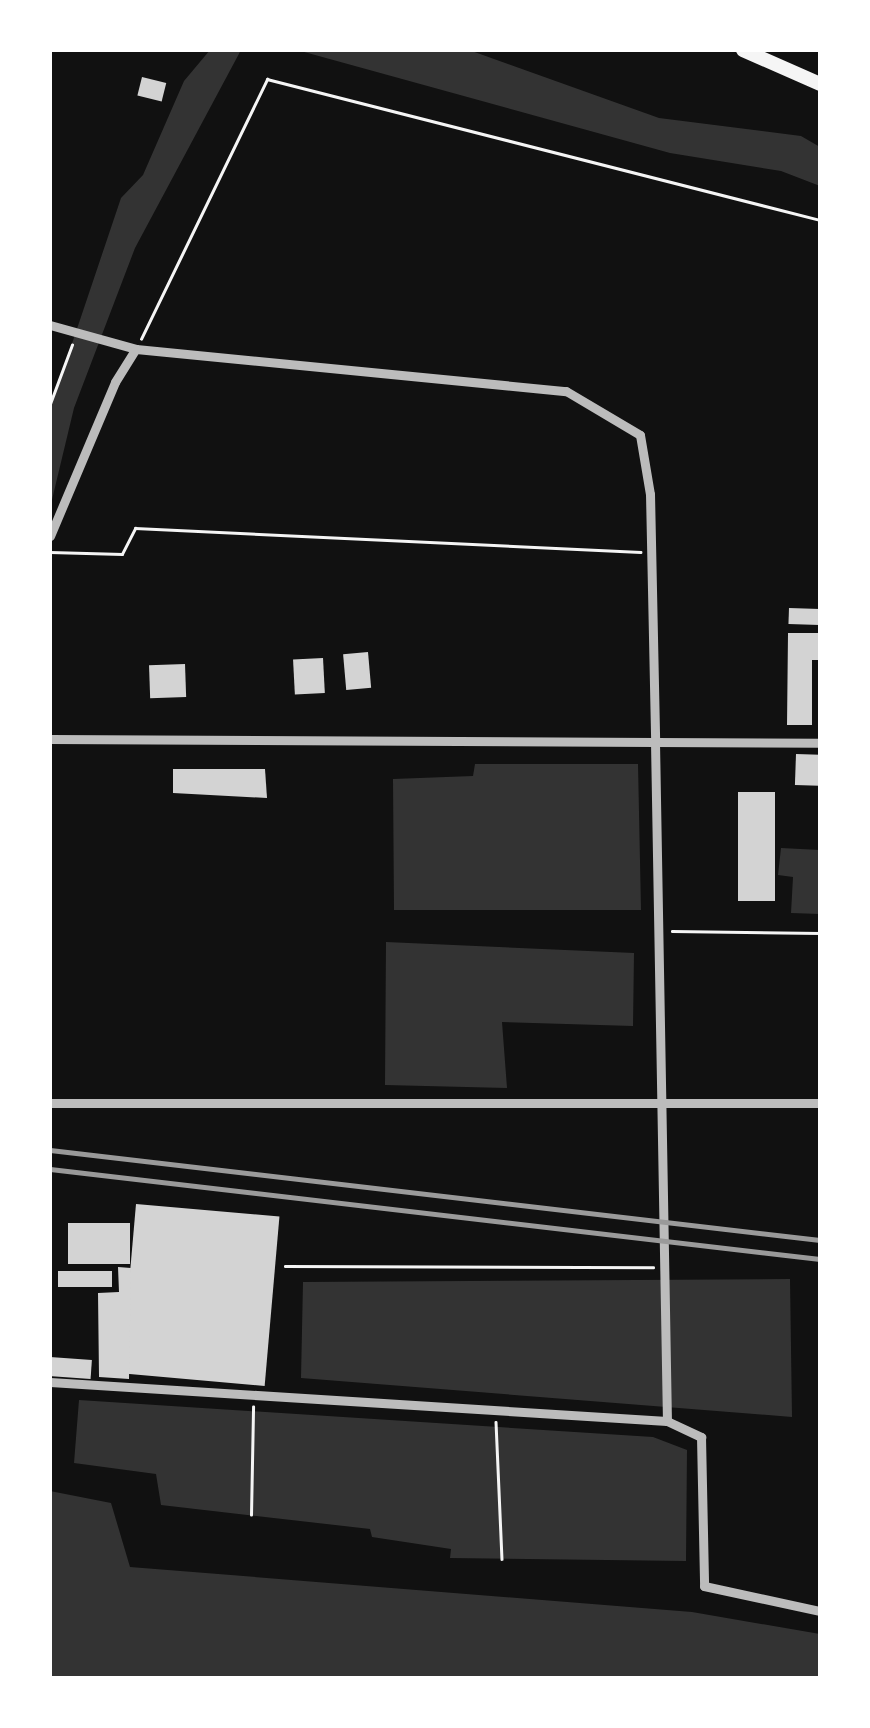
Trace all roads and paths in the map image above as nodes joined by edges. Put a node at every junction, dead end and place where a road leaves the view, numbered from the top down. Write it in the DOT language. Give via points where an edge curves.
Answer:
graph roads {
  1 [pos="743,50"];
  2 [pos="820,84"];
  3 [pos="820,220"];
  4 [pos="50,325"];
  5 [pos="77,333"];
  6 [pos="136,350"];
  7 [pos="50,404"];
  8 [pos="50,536"];
  9 [pos="50,552"];
  10 [pos="651,552"];
  11 [pos="50,738"];
  12 [pos="656,742"];
  13 [pos="820,743"];
  14 [pos="658,931"];
  15 [pos="820,933"];
  16 [pos="50,1102"];
  17 [pos="662,1103"];
  18 [pos="820,1103"];
  19 [pos="285,1266"];
  20 [pos="664,1267"];
  21 [pos="50,1382"];
  22 [pos="253,1395"];
  23 [pos="495,1410"];
  24 [pos="667,1421"];
  25 [pos="251,1515"];
  26 [pos="502,1559"];
  27 [pos="820,1611"];
  1 -- 2 [label="main road"];
  3 -- 6 [label="path" via="267,79"];
  4 -- 5 [label="street"];
  5 -- 6 [label="street"];
  5 -- 7 [label="path"];
  6 -- 8 [label="street" via="115,382"];
  6 -- 10 [label="street" via="566,391 640,435"];
  9 -- 10 [label="path" via="122,554 135,528"];
  10 -- 12 [label="street"];
  11 -- 12 [label="street"];
  12 -- 13 [label="street"];
  12 -- 14 [label="street"];
  14 -- 15 [label="path"];
  14 -- 17 [label="street"];
  16 -- 17 [label="street"];
  17 -- 18 [label="street"];
  17 -- 20 [label="street"];
  19 -- 20 [label="path"];
  20 -- 24 [label="street"];
  21 -- 22 [label="street"];
  22 -- 23 [label="street"];
  22 -- 25 [label="path"];
  23 -- 24 [label="street"];
  23 -- 26 [label="path"];
  24 -- 27 [label="street" via="701,1436 704,1586"];
}
